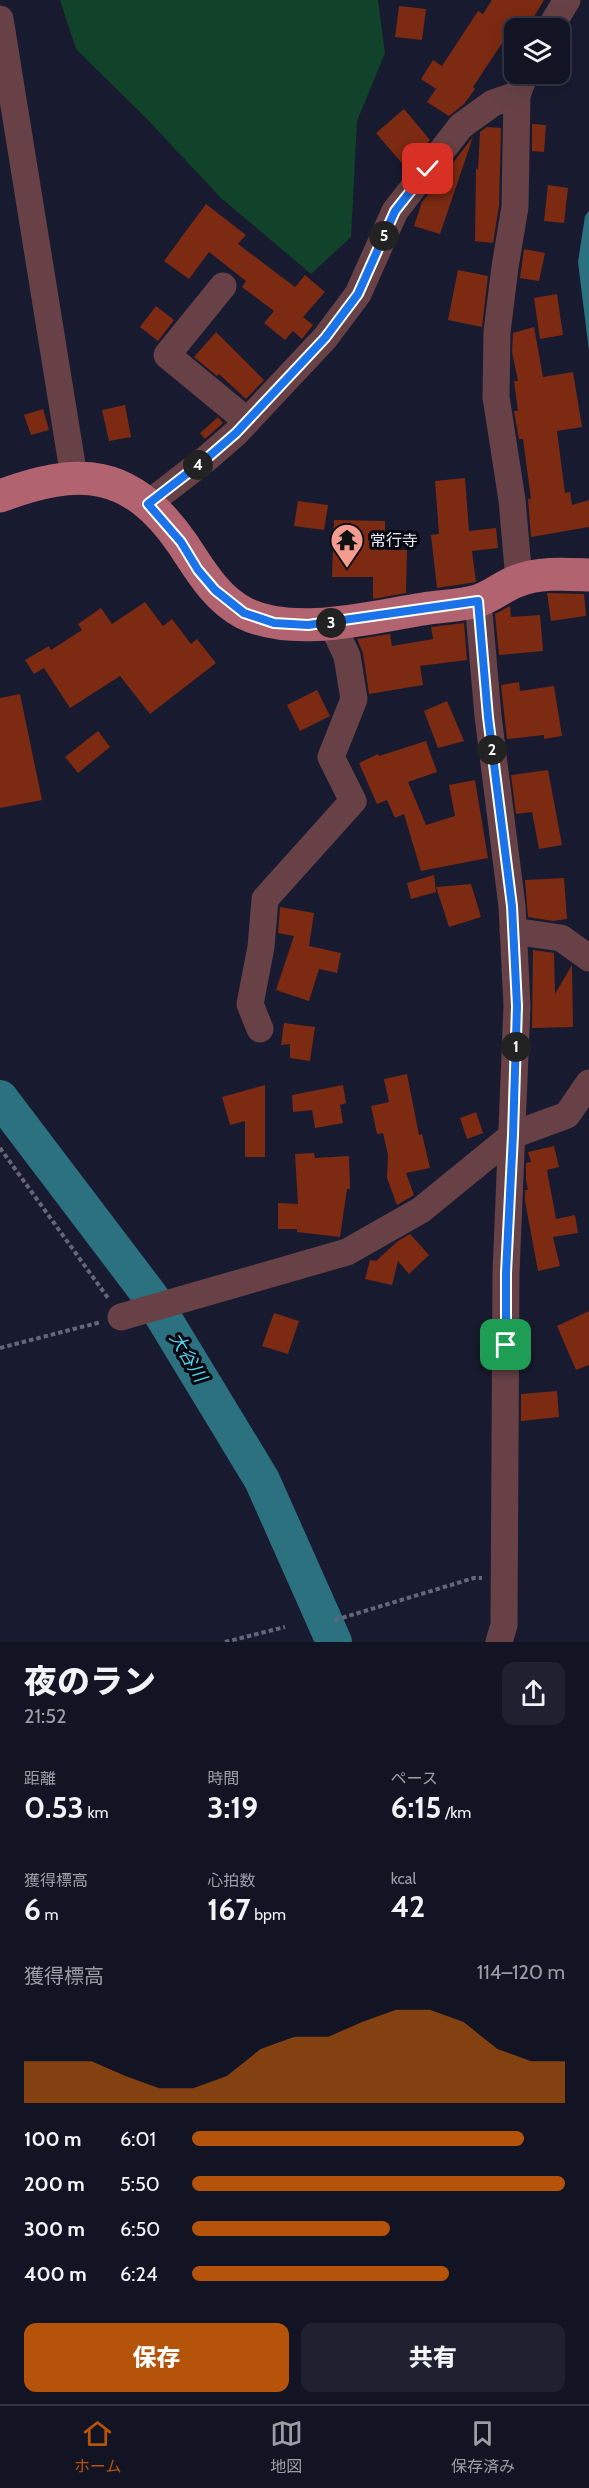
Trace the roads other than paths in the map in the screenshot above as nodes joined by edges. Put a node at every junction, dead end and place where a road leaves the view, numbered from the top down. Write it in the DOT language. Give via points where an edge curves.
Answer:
graph roads {
  1 [pos="567,0"];
  2 [pos="556,18"];
  3 [pos="0,19"];
  4 [pos="521,84"];
  5 [pos="223,286"];
  6 [pos="247,421"];
  7 [pos="74,477"];
  8 [pos="0,496"];
  9 [pos="148,504"];
  10 [pos="589,575"];
  11 [pos="519,580"];
  12 [pos="478,601"];
  13 [pos="331,622"];
  14 [pos="513,931"];
  15 [pos="589,958"];
  16 [pos="260,1029"];
  17 [pos="589,1083"];
  18 [pos="513,1135"];
  19 [pos="126,1316"];
  20 [pos="499,1642"];
  1 -- 2 [label="street"];
  3 -- 7 [label="street"];
  4 -- 6 [label="street" via="461,126 395,211 358,294 325,338"];
  4 -- 11 [label="street" via="515,207 497,332 496,397 513,500"];
  5 -- 6 [label="street" via="167,355"];
  6 -- 9 [label="street"];
  7 -- 8 [label="main road" via="31,484"];
  7 -- 9 [label="main road" via="117,485"];
  9 -- 13 [label="main road" via="215,590 244,613 274,623"];
  10 -- 11 [label="main road" via="551,574"];
  11 -- 12 [label="main road"];
  12 -- 13 [label="main road"];
  12 -- 14 [label="street"];
  13 -- 16 [label="street" via="347,656 354,699 331,757 353,801 265,899 250,1004"];
  14 -- 15 [label="street" via="561,938"];
  14 -- 18 [label="street" via="517,1006"];
  17 -- 18 [label="street" via="567,1114"];
  18 -- 19 [label="street" via="421,1210 347,1252"];
  18 -- 20 [label="street" via="506,1273 504,1625"];
}
